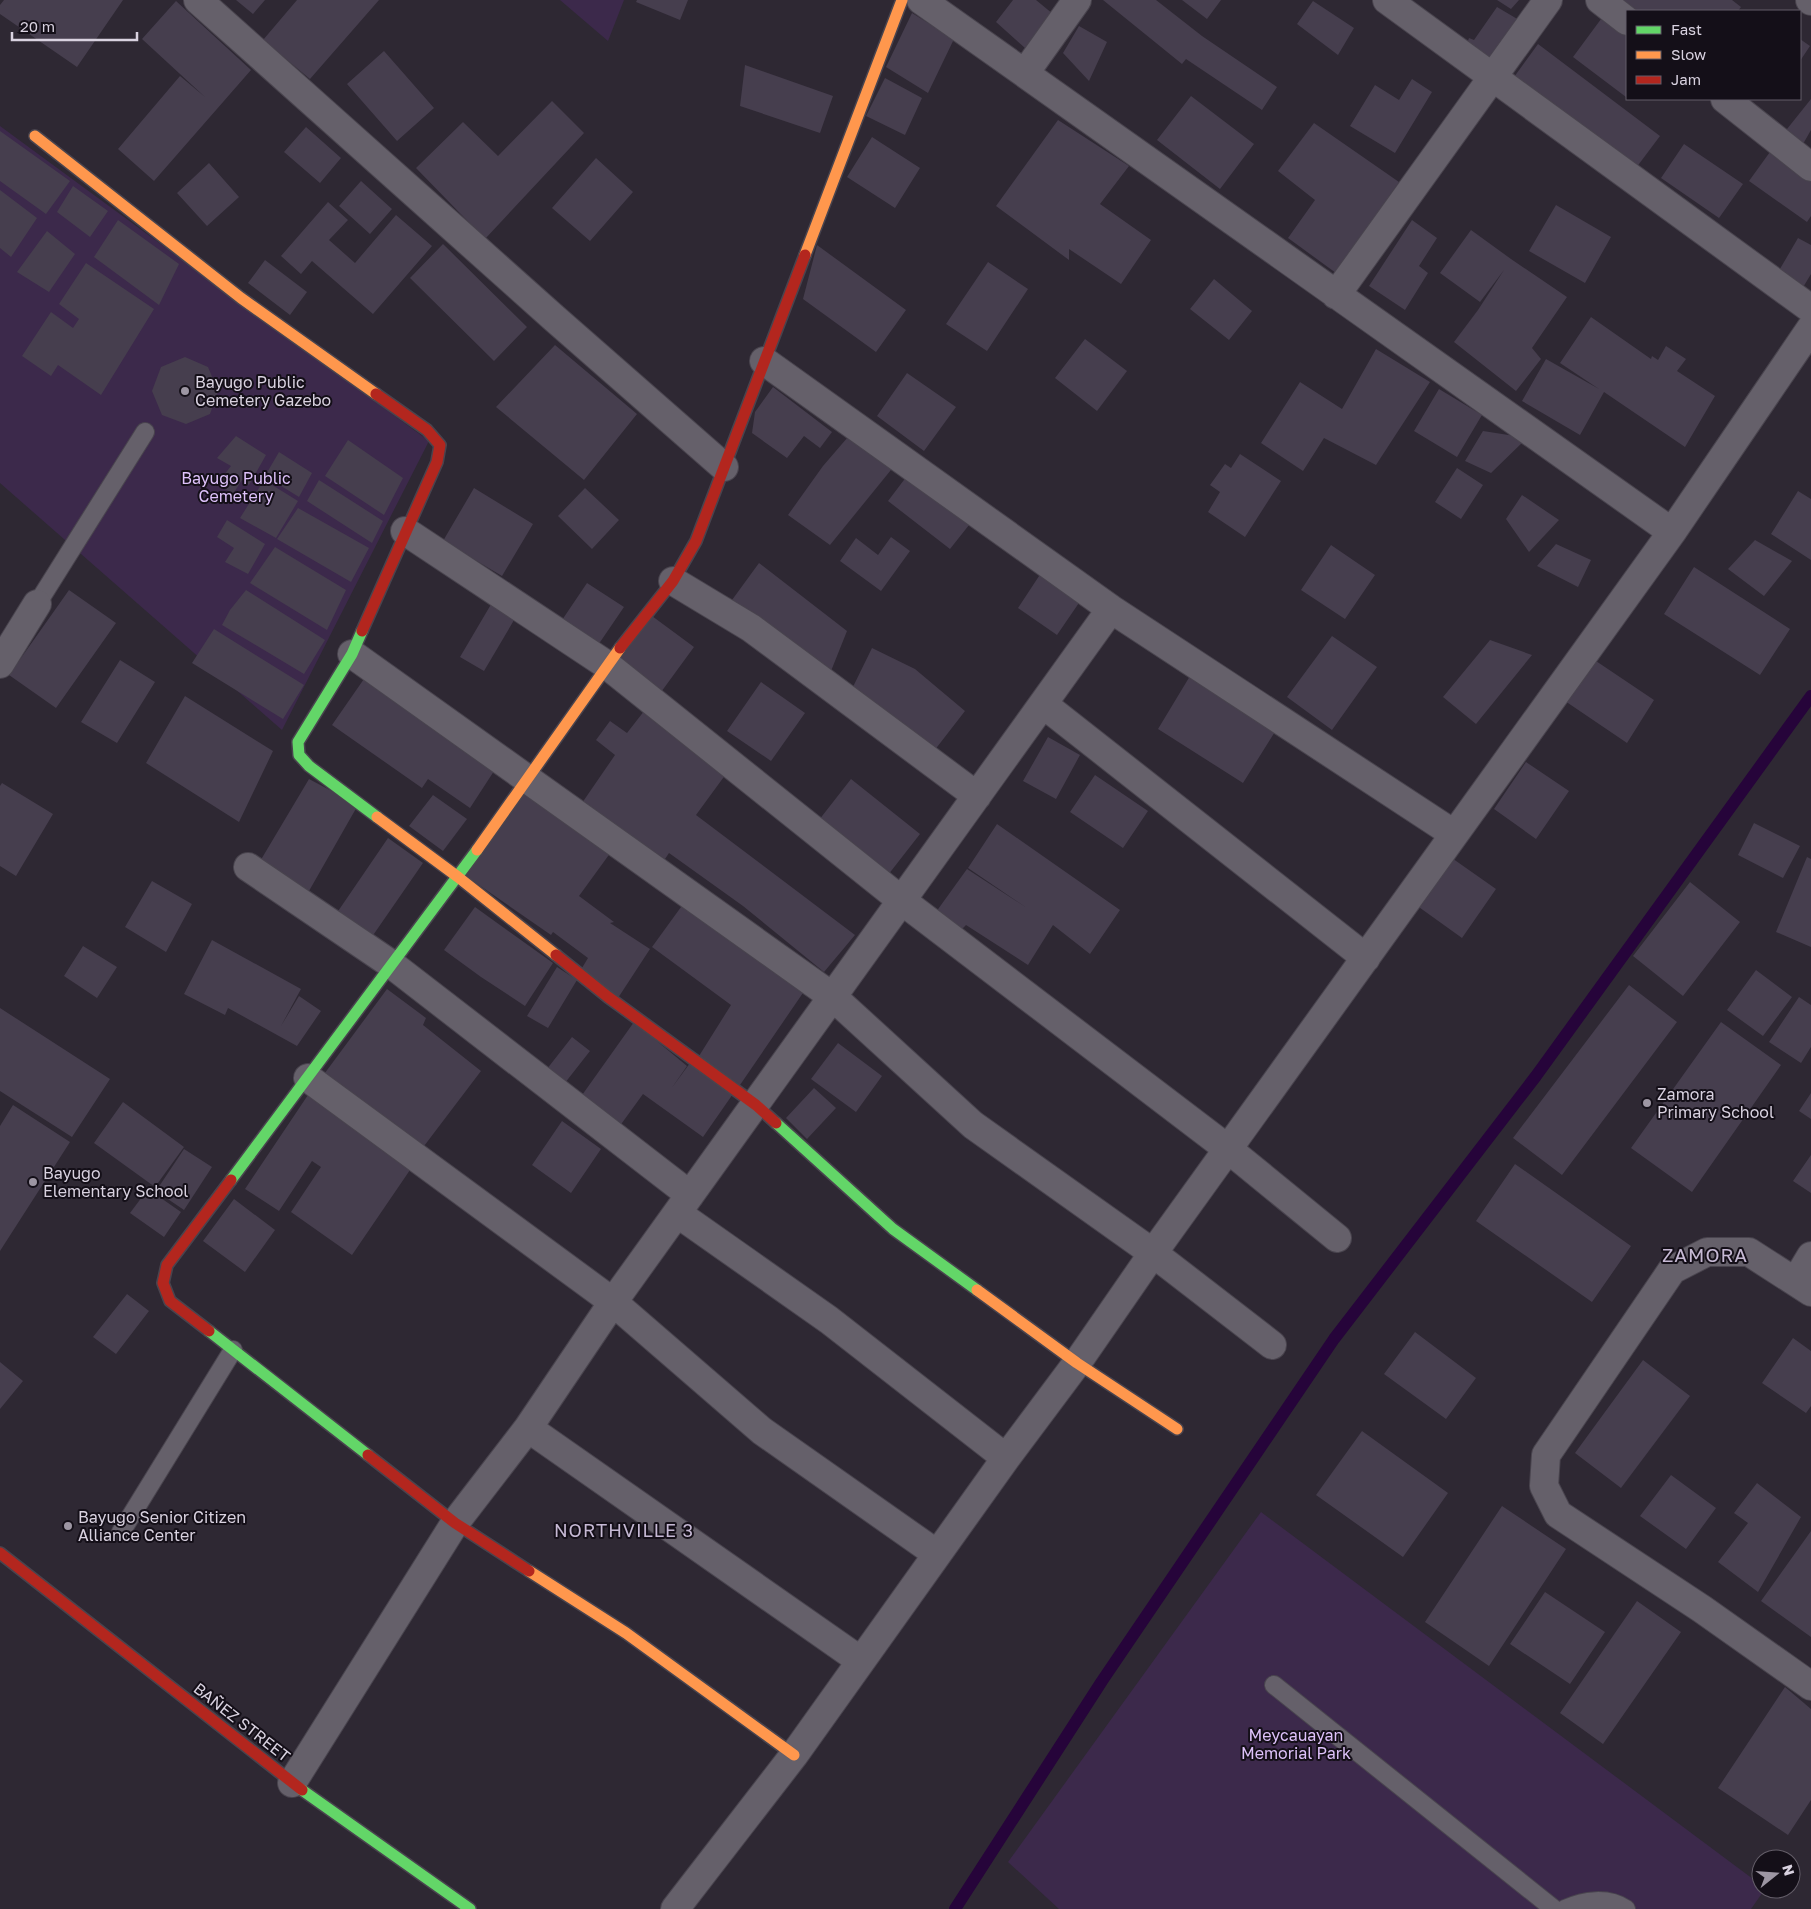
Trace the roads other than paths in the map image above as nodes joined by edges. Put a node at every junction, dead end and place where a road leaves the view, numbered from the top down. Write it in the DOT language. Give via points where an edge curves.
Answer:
graph roads {
  1 [pos="198,0"];
  2 [pos="902,0"];
  3 [pos="921,0"];
  4 [pos="1077,0"];
  5 [pos="1387,0"];
  6 [pos="1548,0"];
  7 [pos="1600,0"];
  8 [pos="1626,20"];
  9 [pos="1025,74"];
  10 [pos="1493,76"];
  11 [pos="1726,100"];
  12 [pos="35,136"];
  13 [pos="1811,167"];
  14 [pos="1336,295"];
  15 [pos="1811,309"];
  16 [pos="1811,328"];
  17 [pos="764,361"];
  18 [pos="145,432"];
  19 [pos="724,467"];
  20 [pos="405,531"];
  21 [pos="1672,532"];
  22 [pos="673,581"];
  23 [pos="37,604"];
  24 [pos="1111,609"];
  25 [pos="352,654"];
  26 [pos="0,664"];
  27 [pos="607,665"];
  28 [pos="1043,704"];
  29 [pos="526,778"];
  30 [pos="977,796"];
  31 [pos="1454,834"];
  32 [pos="248,868"];
  33 [pos="458,877"];
  34 [pos="901,900"];
  35 [pos="1366,958"];
  36 [pos="391,964"];
  37 [pos="833,997"];
  38 [pos="308,1078"];
  39 [pos="756,1105"];
  40 [pos="1228,1149"];
  41 [pos="684,1204"];
  42 [pos="1337,1238"];
  43 [pos="1152,1253"];
  44 [pos="1811,1256"];
  45 [pos="1803,1286"];
  46 [pos="613,1302"];
  47 [pos="1272,1345"];
  48 [pos="233,1350"];
  49 [pos="1077,1363"];
  50 [pos="528,1428"];
  51 [pos="1177,1429"];
  52 [pos="1006,1458"];
  53 [pos="455,1523"];
  54 [pos="121,1532"];
  55 [pos="0,1553"];
  56 [pos="937,1554"];
  57 [pos="861,1661"];
  58 [pos="1274,1684"];
  59 [pos="1811,1686"];
  60 [pos="794,1754"];
  61 [pos="292,1782"];
  62 [pos="470,1909"];
  63 [pos="675,1909"];
  64 [pos="1554,1909"];
  65 [pos="1565,1909"];
  66 [pos="1626,1909"];
  1 -- 19 [label="street"];
  2 -- 17 [label="street"];
  3 -- 9 [label="street"];
  4 -- 9 [label="street"];
  5 -- 10 [label="street"];
  6 -- 10 [label="street"];
  7 -- 8 [label="street"];
  9 -- 14 [label="street"];
  10 -- 14 [label="street"];
  10 -- 15 [label="street"];
  11 -- 13 [label="street"];
  12 -- 20 [label="street" via="240,298 427,430 440,445 437,462"];
  14 -- 21 [label="street"];
  16 -- 21 [label="street"];
  17 -- 19 [label="street"];
  17 -- 24 [label="street"];
  18 -- 23 [label="lane"];
  19 -- 22 [label="street" via="696,541"];
  20 -- 25 [label="street"];
  20 -- 27 [label="street"];
  21 -- 31 [label="street"];
  22 -- 27 [label="street"];
  22 -- 30 [label="street" via="751,628"];
  23 -- 26 [label="street"];
  24 -- 28 [label="street"];
  24 -- 31 [label="street"];
  25 -- 29 [label="street"];
  25 -- 33 [label="street" via="298,742 299,755 308,766"];
  27 -- 29 [label="street"];
  27 -- 34 [label="street"];
  28 -- 30 [label="street"];
  28 -- 35 [label="street"];
  29 -- 33 [label="street"];
  29 -- 37 [label="street"];
  30 -- 34 [label="street"];
  31 -- 35 [label="street"];
  32 -- 36 [label="street"];
  33 -- 36 [label="street"];
  33 -- 39 [label="street" via="608,997"];
  34 -- 37 [label="street"];
  34 -- 40 [label="street"];
  35 -- 40 [label="street"];
  36 -- 38 [label="street"];
  36 -- 41 [label="street"];
  37 -- 39 [label="street"];
  37 -- 43 [label="street" via="973,1125"];
  38 -- 46 [label="street"];
  38 -- 48 [label="street" via="167,1265 163,1284 170,1301"];
  39 -- 41 [label="street"];
  39 -- 49 [label="street" via="893,1229"];
  40 -- 42 [label="street"];
  40 -- 43 [label="street"];
  41 -- 46 [label="street"];
  41 -- 52 [label="street"];
  43 -- 47 [label="street"];
  43 -- 49 [label="street"];
  44 -- 45 [label="street"];
  45 -- 59 [label="street" via="1748,1252 1707,1252 1672,1270 1546,1455 1544,1486 1558,1514 1702,1608"];
  46 -- 50 [label="street"];
  46 -- 56 [label="street" via="762,1431"];
  48 -- 53 [label="street"];
  48 -- 54 [label="lane"];
  49 -- 51 [label="street"];
  49 -- 52 [label="street"];
  50 -- 53 [label="street"];
  50 -- 57 [label="street"];
  52 -- 56 [label="street"];
  53 -- 60 [label="street" via="626,1633"];
  53 -- 61 [label="street"];
  55 -- 61 [label="street, BAÑEZ STREET"];
  56 -- 57 [label="street"];
  57 -- 60 [label="street"];
  58 -- 64 [label="lane"];
  60 -- 63 [label="street"];
  61 -- 62 [label="street, BAÑEZ STREET"];
  65 -- 66 [label="lane" via="1578,1903 1601,1901"];
}
